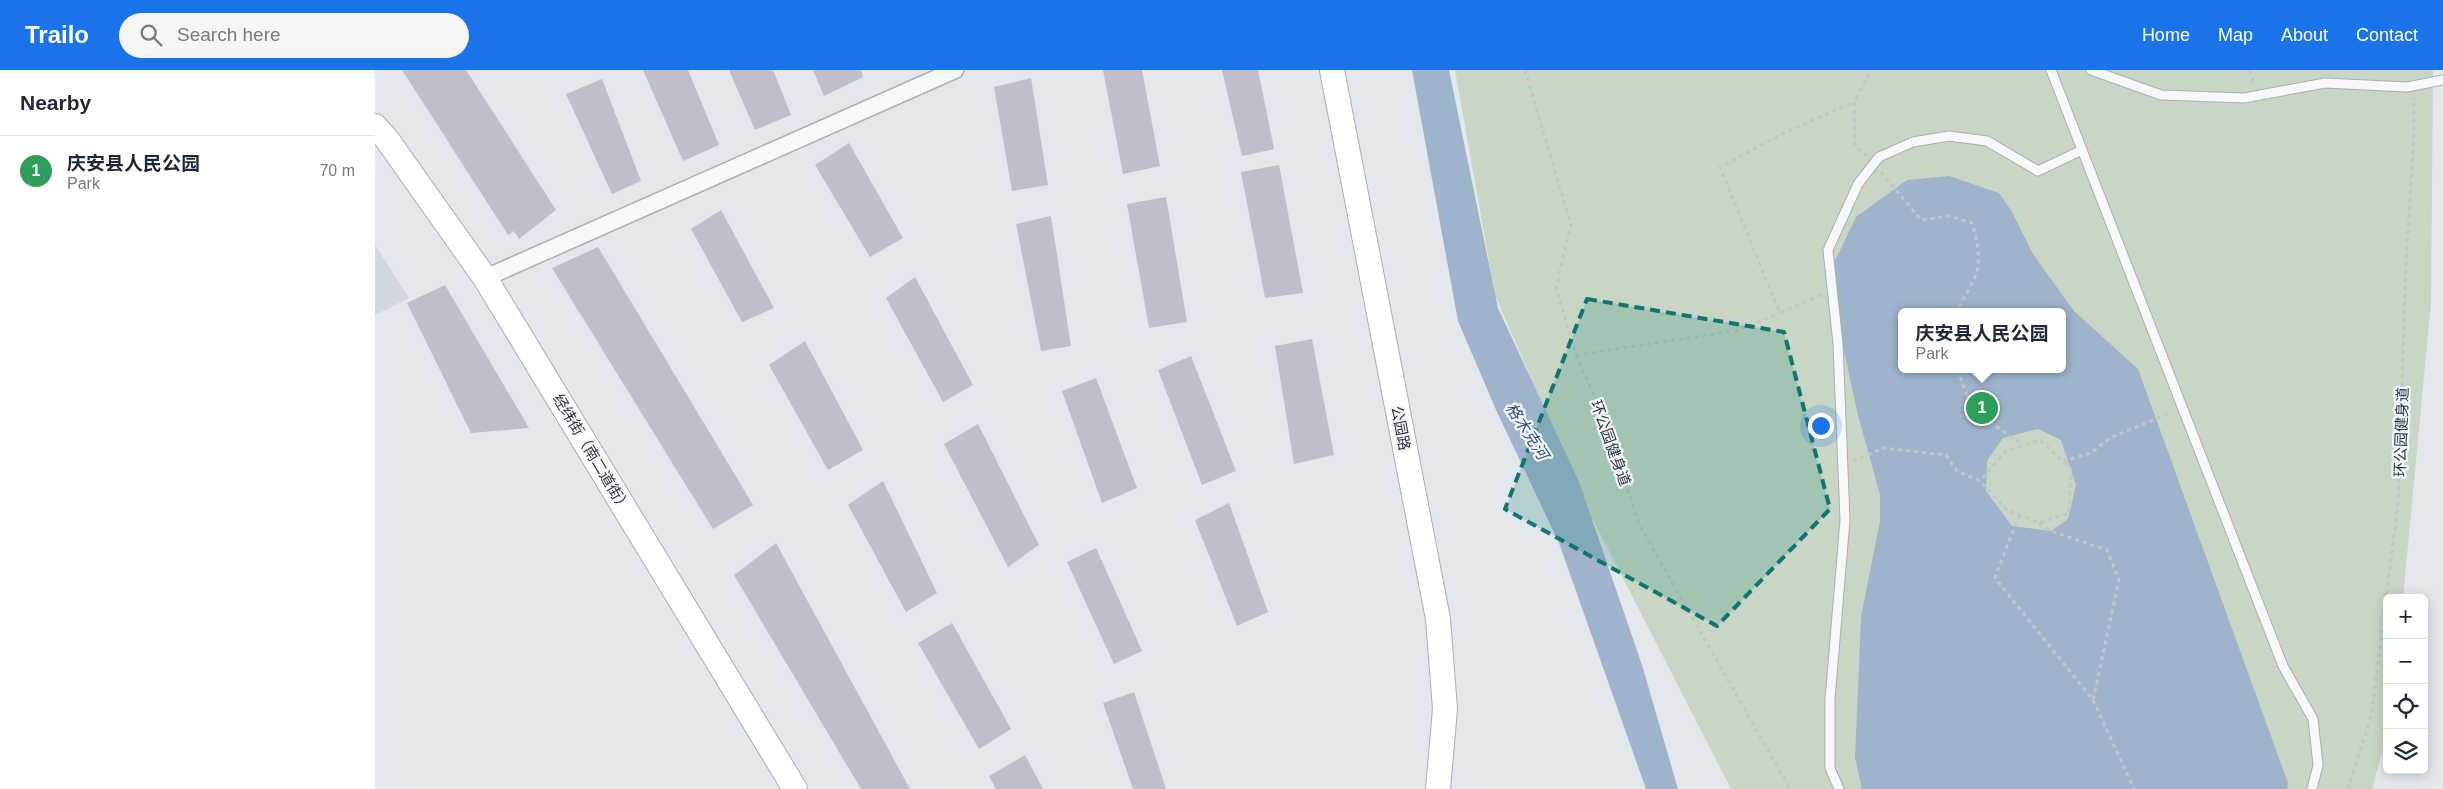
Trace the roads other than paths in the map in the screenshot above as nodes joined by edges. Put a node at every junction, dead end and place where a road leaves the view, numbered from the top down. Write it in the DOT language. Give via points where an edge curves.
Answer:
graph roads {
  1 [pos="955,70"];
  2 [pos="1332,70"];
  3 [pos="2051,70"];
  4 [pos="2091,70"];
  5 [pos="2443,80"];
  6 [pos="375,126"];
  7 [pos="2082,150"];
  8 [pos="485,278"];
  9 [pos="795,789"];
  10 [pos="1438,789"];
  11 [pos="1839,789"];
  12 [pos="2312,789"];
  1 -- 8 [label="street"];
  2 -- 10 [label="street, 公园路" via="1438,618 1445,709"];
  3 -- 7 [label="lane"];
  4 -- 5 [label="lane" via="2161,95 2244,98 2325,83 2407,88"];
  6 -- 8 [label="street, 经纬街（南二道街）"];
  7 -- 11 [label="lane" via="2038,171 1987,140 1949,136 1913,142 1879,156 1858,184 1829,250 1838,344 1845,520 1829,699 1829,768"];
  7 -- 12 [label="lane" via="2283,666 2313,719 2318,765"];
  8 -- 9 [label="street, 经纬街（南二道街）"];
}
